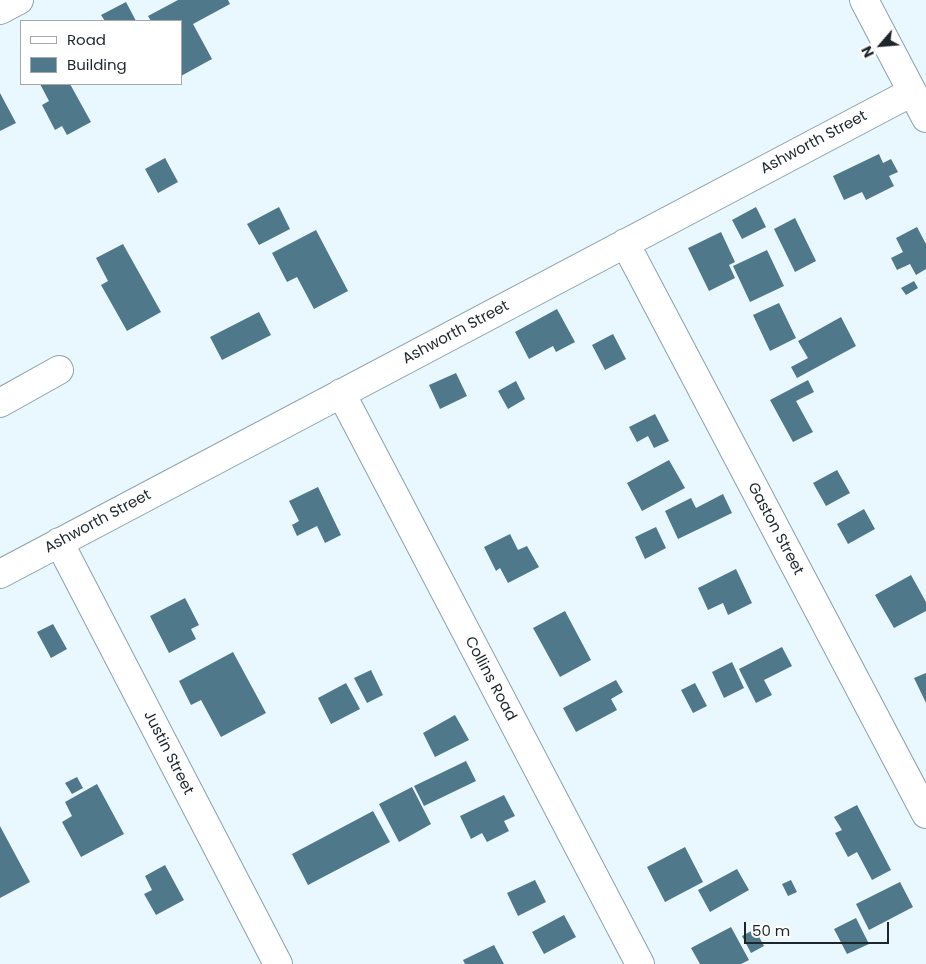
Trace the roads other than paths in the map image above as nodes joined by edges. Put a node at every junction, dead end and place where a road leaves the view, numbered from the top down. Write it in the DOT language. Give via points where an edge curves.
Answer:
graph roads {
  1 [pos="19,0"];
  2 [pos="864,0"];
  3 [pos="0,10"];
  4 [pos="912,92"];
  5 [pos="926,118"];
  6 [pos="625,243"];
  7 [pos="59,370"];
  8 [pos="341,393"];
  9 [pos="0,403"];
  10 [pos="59,542"];
  11 [pos="0,574"];
  12 [pos="926,814"];
  13 [pos="278,964"];
  14 [pos="640,964"];
  1 -- 3 [label="street"];
  2 -- 4 [label="street"];
  4 -- 5 [label="street"];
  4 -- 6 [label="street, Ashworth Street"];
  6 -- 8 [label="street, Ashworth Street"];
  6 -- 12 [label="street, Gaston Street"];
  7 -- 9 [label="street"];
  8 -- 10 [label="street, Ashworth Street"];
  8 -- 14 [label="street, Collins Road"];
  10 -- 11 [label="street, Ashworth Street"];
  10 -- 13 [label="street, Justin Street"];
}
